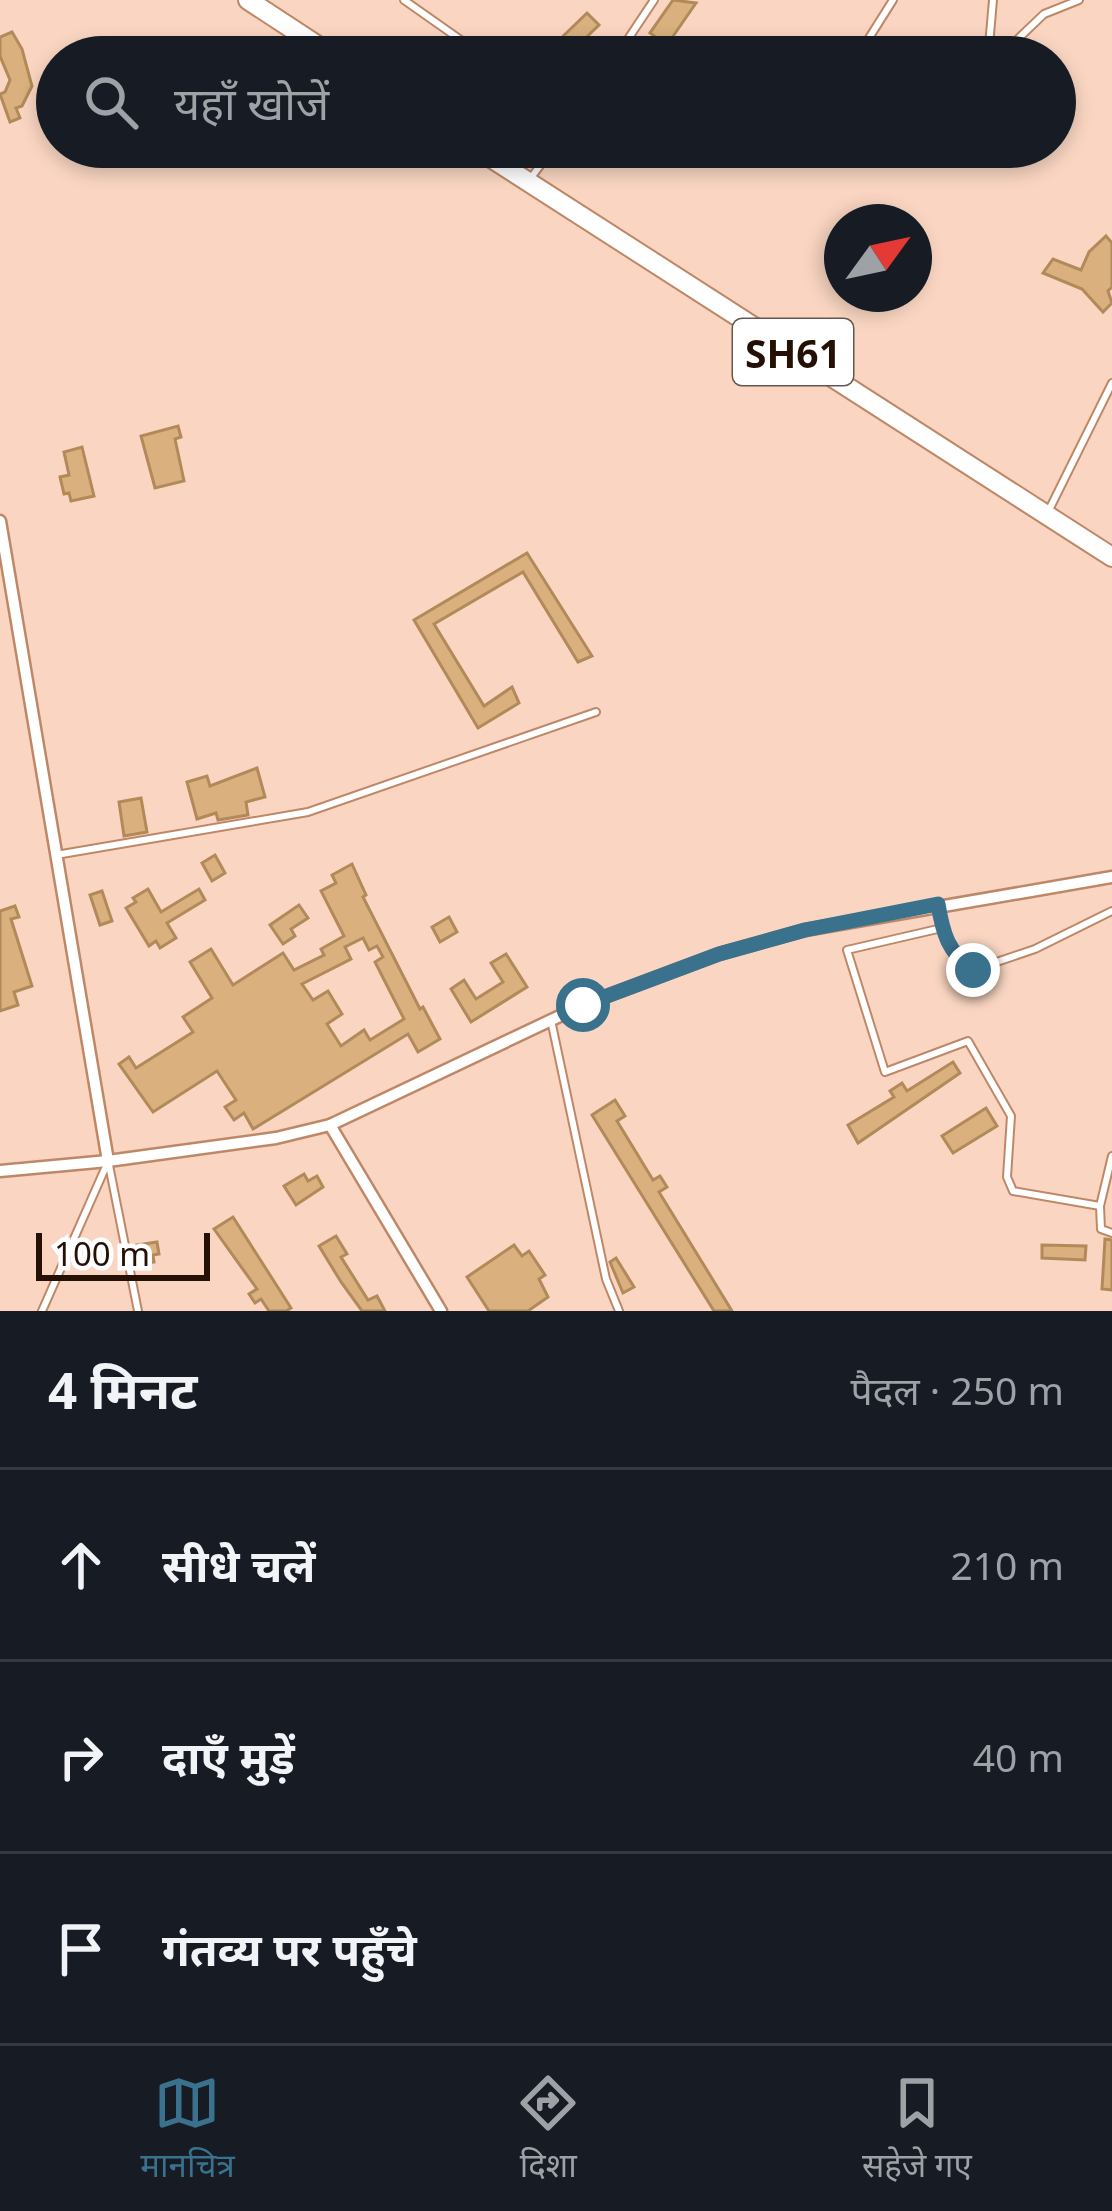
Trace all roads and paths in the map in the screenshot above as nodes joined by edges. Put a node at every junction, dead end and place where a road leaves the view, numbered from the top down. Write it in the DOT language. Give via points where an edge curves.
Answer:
graph roads {
  1 [pos="248,0"];
  2 [pos="404,0"];
  3 [pos="654,0"];
  4 [pos="893,0"];
  5 [pos="993,0"];
  6 [pos="1079,0"];
  7 [pos="303,36"];
  8 [pos="455,36"];
  9 [pos="630,36"];
  10 [pos="870,36"];
  11 [pos="990,36"];
  12 [pos="1021,36"];
  13 [pos="506,168"];
  14 [pos="538,168"];
  15 [pos="528,182"];
  16 [pos="1112,383"];
  17 [pos="1046,515"];
  18 [pos="0,520"];
  19 [pos="1112,557"];
  20 [pos="596,712"];
  21 [pos="56,855"];
  22 [pos="1112,877"];
  23 [pos="938,904"];
  24 [pos="1112,911"];
  25 [pos="942,928"];
  26 [pos="551,1020"];
  27 [pos="330,1125"];
  28 [pos="1112,1156"];
  29 [pos="108,1161"];
  30 [pos="0,1171"];
  31 [pos="1100,1206"];
  32 [pos="1112,1234"];
  33 [pos="42,1311"];
  34 [pos="138,1311"];
  35 [pos="441,1311"];
  36 [pos="619,1311"];
  1 -- 7 [label="main road"];
  2 -- 8 [label="lane"];
  3 -- 9 [label="lane"];
  4 -- 10 [label="lane"];
  5 -- 11 [label="lane"];
  6 -- 12 [label="lane" via="1044,14"];
  13 -- 15 [label="main road, SH61"];
  14 -- 15 [label="lane"];
  15 -- 17 [label="main road, SH61"];
  16 -- 17 [label="lane"];
  17 -- 19 [label="main road, SH61"];
  18 -- 21 [label="street"];
  20 -- 21 [label="lane" via="308,812"];
  21 -- 29 [label="street"];
  22 -- 23 [label="street"];
  23 -- 25 [label="lane"];
  23 -- 26 [label="street" via="719,954"];
  24 -- 25 [label="lane" via="973,970"];
  25 -- 31 [label="lane" via="847,950 885,1072 968,1041 1011,1116 1012,1191"];
  26 -- 27 [label="street"];
  26 -- 36 [label="lane"];
  27 -- 29 [label="street"];
  27 -- 35 [label="street"];
  28 -- 31 [label="lane"];
  29 -- 30 [label="street"];
  29 -- 33 [label="lane"];
  29 -- 34 [label="lane"];
  31 -- 32 [label="lane" via="1101,1229"];
}
